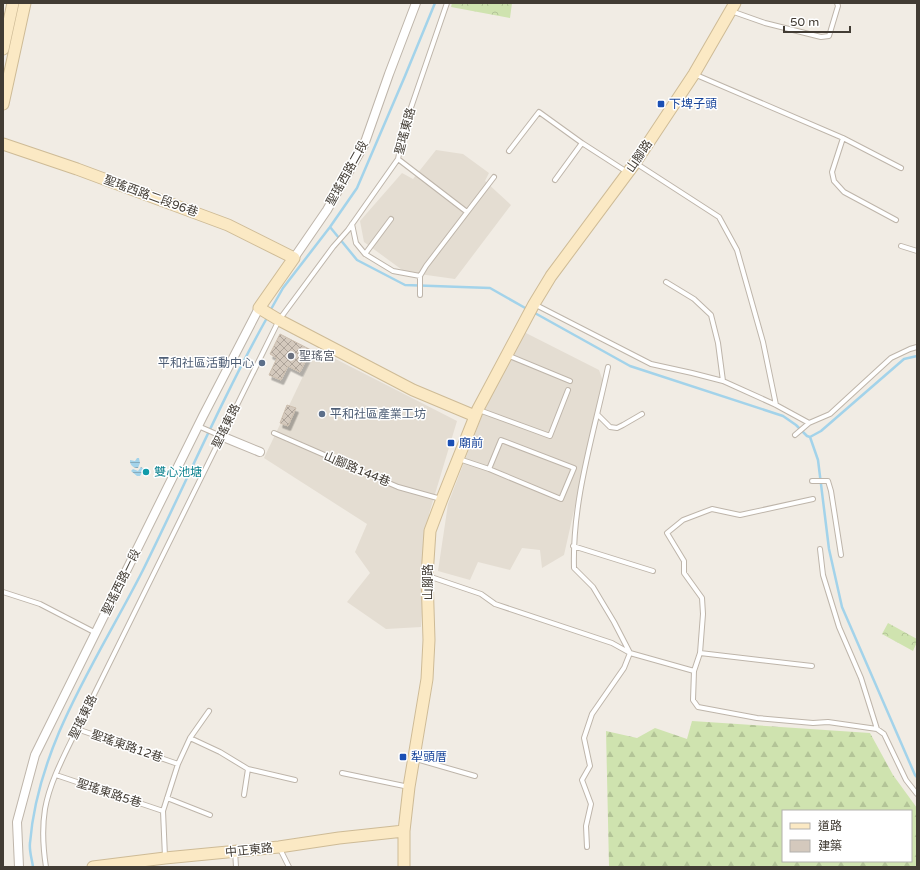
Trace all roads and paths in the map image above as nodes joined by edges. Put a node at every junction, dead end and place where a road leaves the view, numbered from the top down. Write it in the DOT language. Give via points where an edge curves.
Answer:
graph roads {
  1 [pos="13,3"];
  2 [pos="26,3"];
  3 [pos="416,3"];
  4 [pos="447,3"];
  5 [pos="838,3"];
  6 [pos="733,7"];
  7 [pos="3,49"];
  8 [pos="694,74"];
  9 [pos="3,104"];
  10 [pos="843,138"];
  11 [pos="582,143"];
  12 [pos="3,144"];
  13 [pos="509,151"];
  14 [pos="398,159"];
  15 [pos="635,163"];
  16 [pos="901,168"];
  17 [pos="628,172"];
  18 [pos="494,177"];
  19 [pos="555,180"];
  20 [pos="468,212"];
  21 [pos="391,219"];
  22 [pos="896,220"];
  23 [pos="352,224"];
  24 [pos="901,246"];
  25 [pos="917,251"];
  26 [pos="365,254"];
  27 [pos="294,258"];
  28 [pos="420,276"];
  29 [pos="666,282"];
  30 [pos="420,295"];
  31 [pos="534,304"];
  32 [pos="259,308"];
  33 [pos="278,319"];
  34 [pos="917,347"];
  35 [pos="507,355"];
  36 [pos="608,367"];
  37 [pos="570,381"];
  38 [pos="723,382"];
  39 [pos="568,390"];
  40 [pos="776,405"];
  41 [pos="476,413"];
  42 [pos="642,414"];
  43 [pos="598,415"];
  44 [pos="809,423"];
  45 [pos="198,426"];
  46 [pos="274,433"];
  47 [pos="794,435"];
  48 [pos="221,436"];
  49 [pos="260,452"];
  50 [pos="459,459"];
  51 [pos="489,469"];
  52 [pos="812,481"];
  53 [pos="442,499"];
  54 [pos="813,499"];
  55 [pos="573,546"];
  56 [pos="820,548"];
  57 [pos="841,555"];
  58 [pos="653,571"];
  59 [pos="427,576"];
  60 [pos="3,592"];
  61 [pos="96,633"];
  62 [pos="700,652"];
  63 [pos="630,653"];
  64 [pos="812,666"];
  65 [pos="694,671"];
  66 [pos="209,711"];
  67 [pos="77,728"];
  68 [pos="877,729"];
  69 [pos="190,738"];
  70 [pos="414,759"];
  71 [pos="178,764"];
  72 [pos="248,770"];
  73 [pos="342,773"];
  74 [pos="56,775"];
  75 [pos="475,776"];
  76 [pos="295,780"];
  77 [pos="409,787"];
  78 [pos="244,794"];
  79 [pos="917,794"];
  80 [pos="167,798"];
  81 [pos="163,811"];
  82 [pos="210,815"];
  83 [pos="404,831"];
  84 [pos="279,847"];
  85 [pos="587,847"];
  86 [pos="235,851"];
  87 [pos="164,858"];
  88 [pos="19,867"];
  89 [pos="46,867"];
  90 [pos="93,867"];
  91 [pos="236,867"];
  92 [pos="289,867"];
  93 [pos="404,867"];
  1 -- 7 [label="main road"];
  2 -- 9 [label="main road"];
  3 -- 27 [label="street, 聖瑤西路二段" via="364,146 327,210"];
  4 -- 14 [label="lane, 聖瑤東路" via="405,125"];
  5 -- 6 [label="lane" via="829,36 821,37 765,23"];
  6 -- 8 [label="main road, 山腳路"];
  8 -- 10 [label="lane"];
  8 -- 15 [label="main road, 山腳路"];
  10 -- 16 [label="lane"];
  10 -- 22 [label="lane" via="832,172 834,182 844,192"];
  11 -- 13 [label="lane" via="540,112"];
  11 -- 17 [label="lane"];
  11 -- 19 [label="lane"];
  12 -- 27 [label="main road, 聖瑤西路二段96巷" via="228,225"];
  14 -- 20 [label="lane"];
  14 -- 23 [label="lane, 聖瑤東路"];
  15 -- 17 [label="main road, 山腳路"];
  15 -- 40 [label="lane" via="719,217 737,250 763,342"];
  17 -- 31 [label="main road, 山腳路" via="551,276"];
  18 -- 20 [label="lane"];
  20 -- 28 [label="lane"];
  21 -- 26 [label="lane"];
  23 -- 26 [label="lane" via="356,243"];
  23 -- 33 [label="lane, 聖瑤東路"];
  24 -- 25 [label="lane"];
  26 -- 28 [label="lane" via="393,271"];
  27 -- 32 [label="main road, 聖瑤西路二段"];
  28 -- 30 [label="lane"];
  29 -- 38 [label="lane" via="694,299 712,315"];
  31 -- 35 [label="main road, 山腳路"];
  31 -- 38 [label="lane" via="650,364"];
  32 -- 33 [label="main road"];
  32 -- 45 [label="street, 聖瑤西路一段"];
  33 -- 41 [label="main road" via="413,390"];
  33 -- 48 [label="lane, 聖瑤東路"];
  34 -- 44 [label="lane" via="891,358 830,414"];
  35 -- 37 [label="lane"];
  35 -- 41 [label="main road, 山腳路"];
  36 -- 43 [label="lane"];
  38 -- 40 [label="lane"];
  39 -- 41 [label="lane" via="550,436"];
  40 -- 44 [label="lane"];
  41 -- 50 [label="main road, 山腳路"];
  42 -- 43 [label="lane" via="617,428 610,427"];
  43 -- 55 [label="lane" via="579,495"];
  44 -- 47 [label="lane"];
  45 -- 48 [label="lane"];
  45 -- 61 [label="street, 聖瑤西路一段"];
  46 -- 53 [label="lane, 山腳路144巷" via="398,487"];
  48 -- 49 [label="street"];
  48 -- 67 [label="lane, 聖瑤東路"];
  50 -- 51 [label="lane"];
  50 -- 53 [label="main road, 山腳路"];
  51 -- 51 [label="lane" via="501,440 574,468 561,499"];
  52 -- 57 [label="lane" via="828,481"];
  53 -- 59 [label="main road, 山腳路" via="430,531"];
  54 -- 62 [label="lane" via="740,515 712,509 683,520 667,533 684,561 684,574 702,598"];
  55 -- 58 [label="lane"];
  55 -- 63 [label="lane" via="574,568 593,587"];
  56 -- 68 [label="lane" via="823,575 839,627 861,678"];
  59 -- 63 [label="lane" via="481,594 495,604 612,643"];
  59 -- 70 [label="main road, 山腳路" via="427,679"];
  60 -- 61 [label="lane" via="40,604"];
  61 -- 88 [label="street, 聖瑤西路一段" via="36,755 18,822"];
  62 -- 64 [label="lane"];
  62 -- 65 [label="lane"];
  63 -- 65 [label="lane"];
  63 -- 85 [label="lane" via="624,668 592,714 584,738 590,766 582,780 591,804 586,826"];
  65 -- 68 [label="lane" via="693,700 698,707 756,718 828,722"];
  66 -- 69 [label="lane"];
  67 -- 71 [label="lane, 聖瑤東路12巷"];
  67 -- 74 [label="lane, 聖瑤東路"];
  68 -- 79 [label="lane" via="884,734 906,780"];
  69 -- 71 [label="lane"];
  69 -- 72 [label="lane" via="220,752"];
  70 -- 75 [label="lane"];
  70 -- 77 [label="main road, 山腳路"];
  71 -- 80 [label="lane"];
  72 -- 76 [label="lane"];
  72 -- 78 [label="lane"];
  73 -- 77 [label="lane"];
  74 -- 81 [label="lane, 聖瑤東路5巷"];
  74 -- 89 [label="lane, 聖瑤東路" via="46,809 43,848"];
  77 -- 83 [label="main road, 山腳路"];
  80 -- 81 [label="lane"];
  80 -- 82 [label="lane"];
  81 -- 87 [label="lane"];
  83 -- 84 [label="main road, 中正東路"];
  83 -- 93 [label="main road, 山腳路"];
  84 -- 86 [label="main road, 中正東路"];
  84 -- 92 [label="lane"];
  86 -- 87 [label="main road, 中正東路"];
  86 -- 91 [label="lane"];
  87 -- 90 [label="main road, 中正東路"];
}
